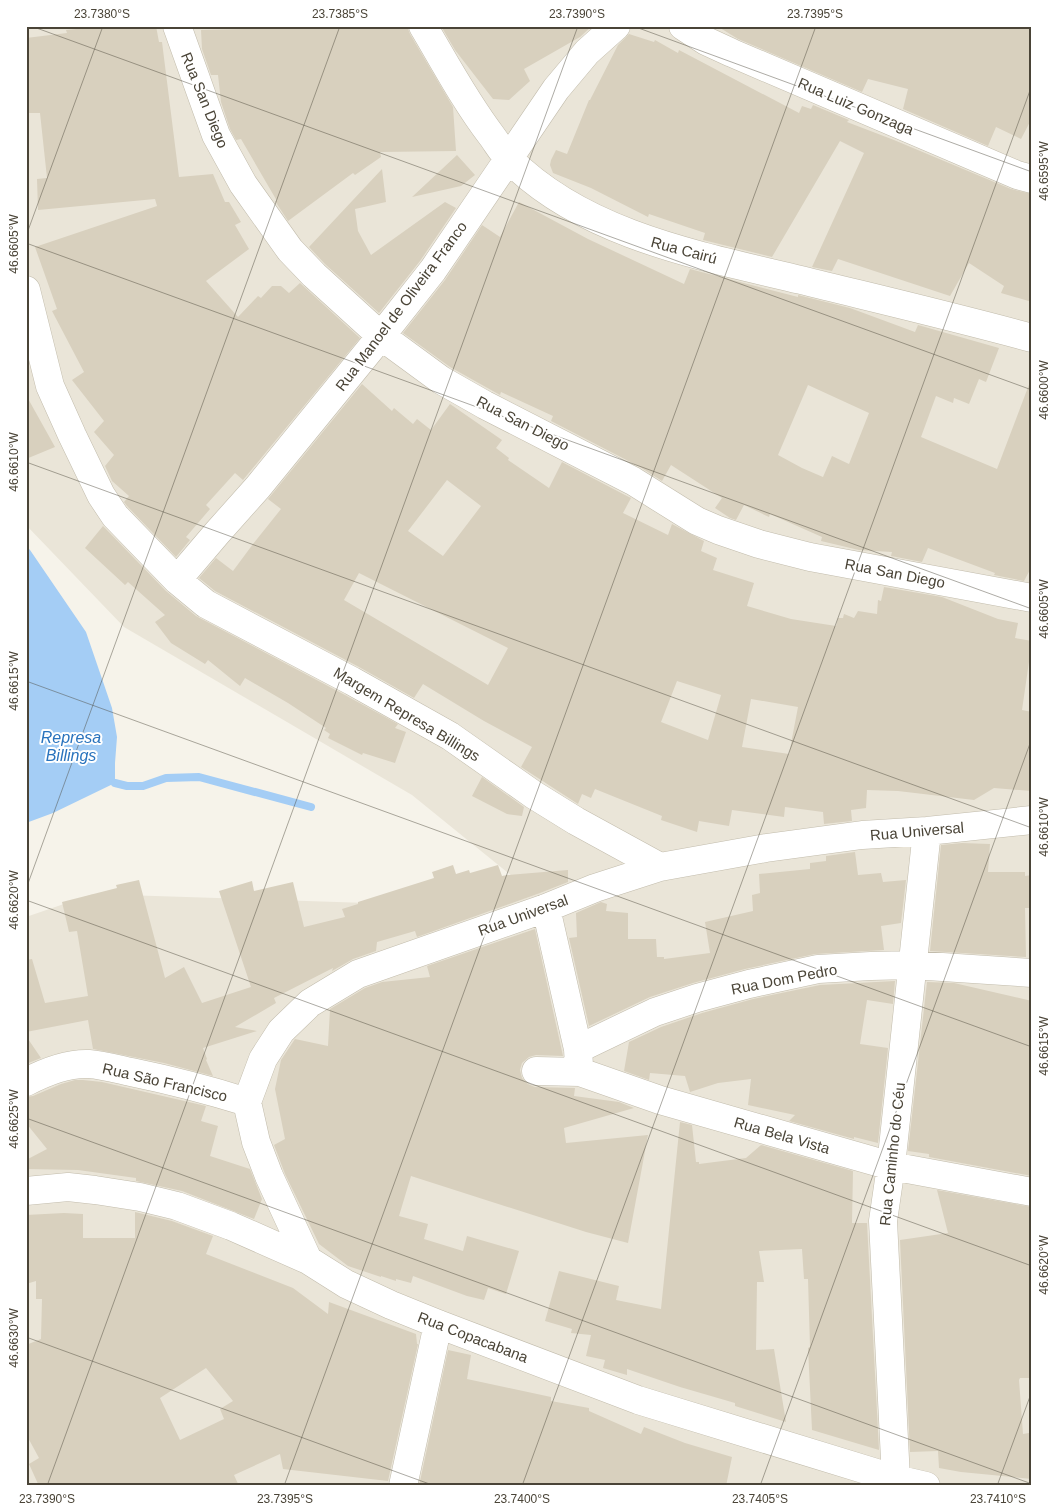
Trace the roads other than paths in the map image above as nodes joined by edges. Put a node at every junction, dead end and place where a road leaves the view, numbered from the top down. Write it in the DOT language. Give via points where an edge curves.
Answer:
graph roads {
  1 [pos="177,26"];
  2 [pos="423,26"];
  3 [pos="616,26"];
  4 [pos="683,26"];
  5 [pos="508,158"];
  6 [pos="1032,179"];
  7 [pos="26,290"];
  8 [pos="381,336"];
  9 [pos="1032,338"];
  10 [pos="178,580"];
  11 [pos="1032,598"];
  12 [pos="1032,820"];
  13 [pos="927,831"];
  14 [pos="660,867"];
  15 [pos="546,908"];
  16 [pos="912,965"];
  17 [pos="1032,973"];
  18 [pos="579,1060"];
  19 [pos="536,1071"];
  20 [pos="26,1082"];
  21 [pos="247,1102"];
  22 [pos="891,1166"];
  23 [pos="26,1191"];
  24 [pos="1032,1192"];
  25 [pos="308,1260"];
  26 [pos="438,1324"];
  27 [pos="896,1479"];
  28 [pos="403,1486"];
  29 [pos="926,1486"];
  1 -- 8 [label="street, Rua San Diego" via="216,135 243,184 290,250"];
  2 -- 5 [label="street, Rua Cairú" via="478,117"];
  3 -- 5 [label="street, Rua Manoel de Oliveira Franco" via="587,52 556,89"];
  4 -- 6 [label="street, Rua Luiz Gonzaga" via="732,54"];
  5 -- 8 [label="street, Rua Manoel de Oliveira Franco" via="433,270"];
  5 -- 9 [label="street, Rua Cairú" via="553,196 643,239"];
  7 -- 10 [label="street, Margem Represa Billings" via="50,386 101,495 115,516"];
  8 -- 10 [label="street, Rua Manoel de Oliveira Franco"];
  8 -- 11 [label="street, Rua San Diego" via="441,380 625,476 718,530 810,557"];
  10 -- 14 [label="street, Margem Represa Billings" via="206,604 450,736 534,795"];
  12 -- 13 [label="street, Rua Universal"];
  13 -- 14 [label="street, Rua Universal" via="862,835"];
  13 -- 16 [label="street, Rua Caminho do Céu"];
  14 -- 15 [label="street, Rua Universal"];
  15 -- 18 [label="street"];
  15 -- 21 [label="street, Rua Universal" via="358,974 310,1003 281,1031 263,1059"];
  16 -- 17 [label="street, Rua Dom Pedro"];
  16 -- 18 [label="street, Rua Dom Pedro" via="818,970 697,998 655,1012"];
  16 -- 22 [label="street, Rua Caminho do Céu"];
  18 -- 19 [label="street, Rua Bela Vista"];
  18 -- 22 [label="street, Rua Bela Vista" via="628,1089"];
  20 -- 21 [label="street, Rua São Francisco" via="57,1069 89,1064 156,1077"];
  21 -- 25 [label="street" via="256,1142 269,1176"];
  22 -- 24 [label="street, Rua Bela Vista"];
  22 -- 27 [label="street, Rua Caminho do Céu" via="883,1222"];
  23 -- 25 [label="street, Rua Copacabana" via="68,1187 140,1197 177,1206"];
  25 -- 26 [label="street, Rua Copacabana" via="346,1284"];
  26 -- 27 [label="street, Rua Copacabana" via="638,1400"];
  26 -- 28 [label="street"];
  27 -- 29 [label="street, Rua Copacabana"];
}
